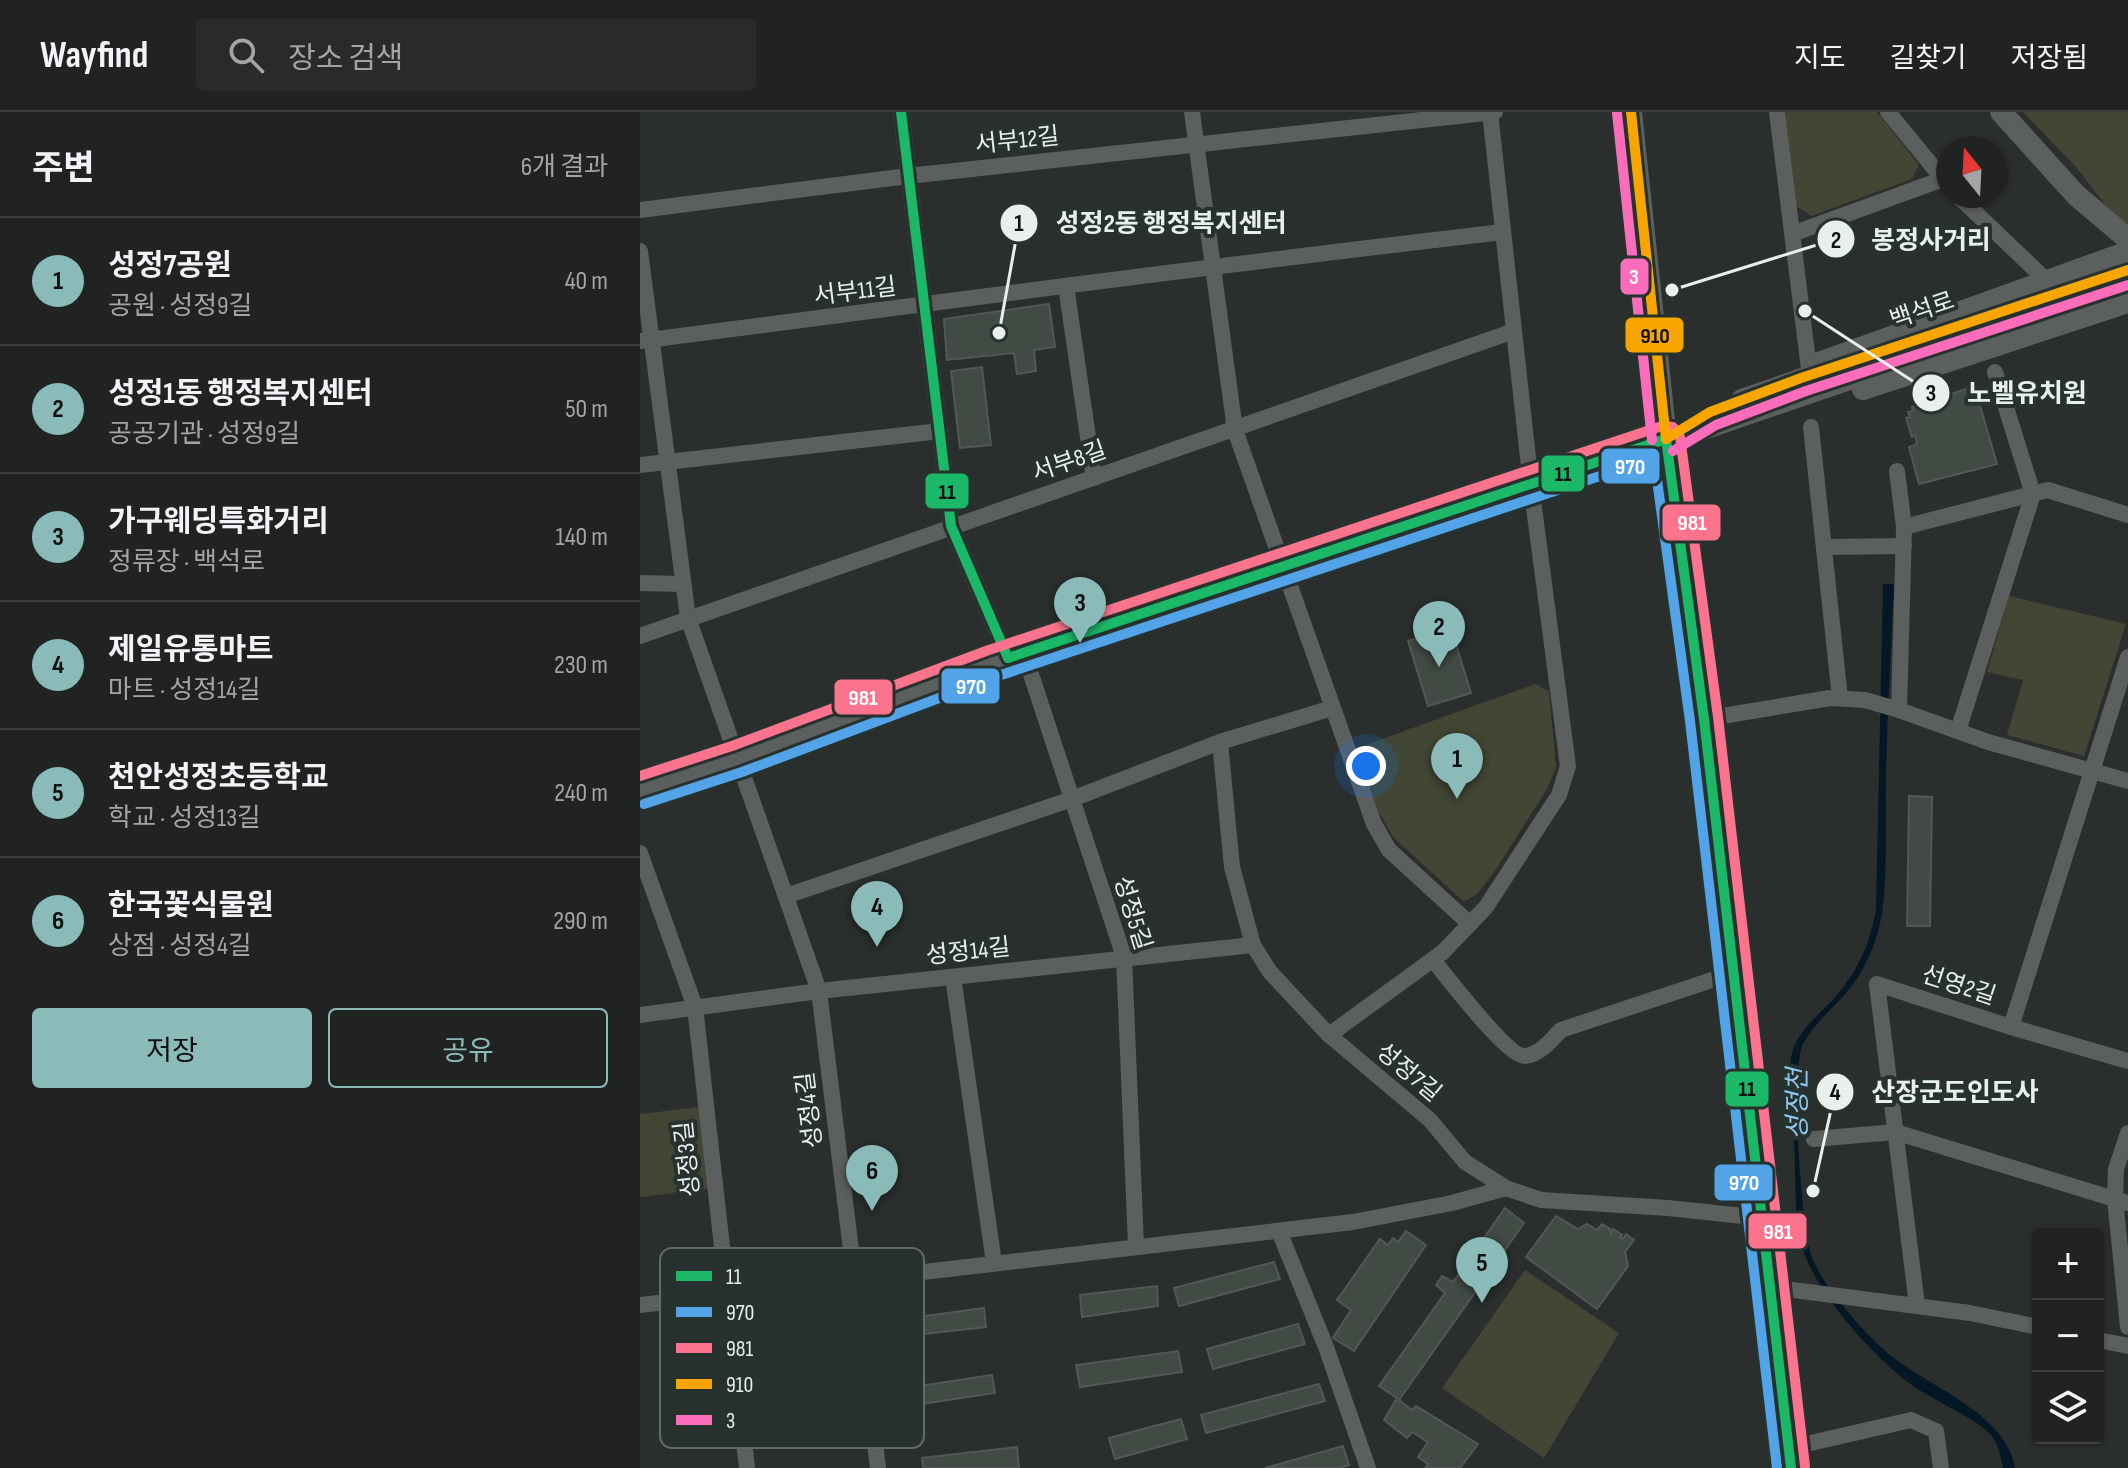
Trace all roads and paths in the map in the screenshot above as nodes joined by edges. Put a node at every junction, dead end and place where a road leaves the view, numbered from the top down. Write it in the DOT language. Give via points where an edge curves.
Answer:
graph roads {
  1 [pos="901,112"];
  2 [pos="1192,112"];
  3 [pos="1491,112"];
  4 [pos="1631,112"];
  5 [pos="1777,112"];
  6 [pos="1888,112"];
  7 [pos="2001,112"];
  8 [pos="1196,145"];
  9 [pos="1936,171"];
  10 [pos="908,176"];
  11 [pos="1936,185"];
  12 [pos="1971,208"];
  13 [pos="640,210"];
  14 [pos="1503,232"];
  15 [pos="1792,234"];
  16 [pos="2128,239"];
  17 [pos="640,251"];
  18 [pos="2128,252"];
  19 [pos="1212,266"];
  20 [pos="2047,281"];
  21 [pos="2123,284"];
  22 [pos="1066,286"];
  23 [pos="924,306"];
  24 [pos="1514,331"];
  25 [pos="646,340"];
  26 [pos="1995,372"];
  27 [pos="1804,380"];
  28 [pos="1811,427"];
  29 [pos="1235,430"];
  30 [pos="940,431"];
  31 [pos="1666,439"];
  32 [pos="669,461"];
  33 [pos="640,465"];
  34 [pos="1897,471"];
  35 [pos="1094,478"];
  36 [pos="1531,485"];
  37 [pos="2033,494"];
  38 [pos="2128,515"];
  39 [pos="951,526"];
  40 [pos="1904,527"];
  41 [pos="1904,546"];
  42 [pos="1825,547"];
  43 [pos="1283,567"];
  44 [pos="640,583"];
  45 [pos="683,584"];
  46 [pos="688,618"];
  47 [pos="640,636"];
  48 [pos="1016,656"];
  49 [pos="2128,657"];
  50 [pos="1840,698"];
  51 [pos="1332,708"];
  52 [pos="1899,710"];
  53 [pos="1704,719"];
  54 [pos="1958,731"];
  55 [pos="1220,742"];
  56 [pos="737,759"];
  57 [pos="2092,769"];
  58 [pos="2128,781"];
  59 [pos="640,791"];
  60 [pos="1072,799"];
  61 [pos="640,853"];
  62 [pos="786,896"];
  63 [pos="1470,924"];
  64 [pos="1253,945"];
  65 [pos="1124,957"];
  66 [pos="1433,960"];
  67 [pos="1733,973"];
  68 [pos="953,977"];
  69 [pos="819,991"];
  70 [pos="695,1007"];
  71 [pos="640,1015"];
  72 [pos="2011,1027"];
  73 [pos="1329,1035"];
  74 [pos="2128,1061"];
  75 [pos="1895,1132"];
  76 [pos="2128,1133"];
  77 [pos="1814,1139"];
  78 [pos="1506,1188"];
  79 [pos="2121,1201"];
  80 [pos="1762,1218"];
  81 [pos="1279,1231"];
  82 [pos="1136,1246"];
  83 [pos="721,1248"];
  84 [pos="850,1248"];
  85 [pos="994,1263"];
  86 [pos="924,1272"];
  87 [pos="1770,1287"];
  88 [pos="660,1303"];
  89 [pos="640,1305"];
  90 [pos="1917,1305"];
  91 [pos="2032,1326"];
  92 [pos="2128,1327"];
  93 [pos="2104,1341"];
  94 [pos="2128,1346"];
  95 [pos="745,1448"];
  96 [pos="875,1448"];
  97 [pos="1788,1463"];
  98 [pos="747,1468"];
  99 [pos="878,1468"];
  100 [pos="1368,1468"];
  101 [pos="1941,1468"];
  1 -- 10 [label="street, 성정5길"];
  2 -- 8 [label="street"];
  3 -- 8 [label="street, 서부12길"];
  3 -- 14 [label="street"];
  4 -- 31 [label="main road"];
  5 -- 15 [label="street"];
  6 -- 9 [label="street"];
  7 -- 16 [label="main road" via="2076,195"];
  8 -- 10 [label="street, 서부12길"];
  8 -- 19 [label="street"];
  10 -- 13 [label="street, 서부12길"];
  10 -- 23 [label="street, 성정5길"];
  11 -- 15 [label="street"];
  12 -- 20 [label="street"];
  14 -- 19 [label="street, 서부11길"];
  14 -- 24 [label="street"];
  15 -- 27 [label="street"];
  17 -- 25 [label="street, 성정4길"];
  18 -- 20 [label="main road"];
  19 -- 22 [label="street, 서부11길"];
  19 -- 29 [label="street"];
  20 -- 27 [label="main road" via="1815,363"];
  21 -- 27 [label="main road, 백석로"];
  22 -- 23 [label="street, 서부11길"];
  22 -- 35 [label="street"];
  23 -- 25 [label="street, 서부11길"];
  23 -- 30 [label="street, 성정5길"];
  24 -- 29 [label="street, 서부8길"];
  24 -- 36 [label="street"];
  25 -- 32 [label="street, 성정4길"];
  26 -- 37 [label="street"];
  27 -- 31 [label="main road, 백석로" via="1697,431"];
  28 -- 42 [label="street"];
  29 -- 35 [label="street, 서부8길"];
  29 -- 43 [label="street"];
  30 -- 32 [label="street"];
  30 -- 39 [label="street, 성정5길"];
  31 -- 36 [label="main road, 백석로"];
  31 -- 53 [label="main road"];
  32 -- 33 [label="street"];
  32 -- 45 [label="street, 성정4길"];
  34 -- 40 [label="street"];
  35 -- 39 [label="street, 서부8길"];
  36 -- 43 [label="main road, 백석로"];
  36 -- 63 [label="street" via="1568,766 1559,795"];
  37 -- 38 [label="street" via="2048,490"];
  37 -- 40 [label="street"];
  37 -- 54 [label="street"];
  39 -- 46 [label="street, 서부8길"];
  39 -- 48 [label="street, 성정5길"];
  40 -- 41 [label="street"];
  41 -- 42 [label="street"];
  41 -- 52 [label="street"];
  42 -- 50 [label="street"];
  43 -- 48 [label="main road, 백석로"];
  43 -- 51 [label="street"];
  44 -- 45 [label="street"];
  45 -- 46 [label="street, 성정4길"];
  46 -- 47 [label="street, 서부8길"];
  46 -- 56 [label="street, 성정4길"];
  48 -- 56 [label="main road, 백석로"];
  48 -- 60 [label="street, 성정5길"];
  49 -- 57 [label="street, 선영2길"];
  50 -- 52 [label="street"];
  50 -- 53 [label="street"];
  51 -- 55 [label="street"];
  51 -- 63 [label="street" via="1374,824 1389,850"];
  52 -- 54 [label="street"];
  53 -- 67 [label="main road"];
  54 -- 57 [label="street"];
  55 -- 60 [label="street"];
  55 -- 64 [label="street, 성정7길" via="1232,867"];
  56 -- 59 [label="main road, 백석로"];
  56 -- 62 [label="street, 성정4길"];
  57 -- 58 [label="street"];
  57 -- 72 [label="street, 선영2길"];
  60 -- 62 [label="street"];
  60 -- 65 [label="street, 성정5길"];
  61 -- 70 [label="street, 성정3길"];
  62 -- 69 [label="street, 성정4길"];
  63 -- 66 [label="street"];
  64 -- 65 [label="street, 성정14길"];
  64 -- 73 [label="street, 성정7길" via="1270,972"];
  65 -- 68 [label="street, 성정14길"];
  65 -- 82 [label="street, 성정5길"];
  66 -- 67 [label="street" via="1498,1038 1525,1056 1541,1050 1561,1030"];
  66 -- 73 [label="street"];
  67 -- 80 [label="main road"];
  68 -- 69 [label="street, 성정14길"];
  68 -- 85 [label="street"];
  69 -- 70 [label="street, 성정14길"];
  69 -- 84 [label="street, 성정4길"];
  70 -- 71 [label="street, 성정14길"];
  70 -- 83 [label="street, 성정3길"];
  72 -- 74 [label="street"];
  72 -- 75 [label="street, 선영2길" via="1877,984"];
  73 -- 78 [label="street, 성정7길" via="1430,1120 1465,1162"];
  75 -- 77 [label="street"];
  75 -- 79 [label="street"];
  75 -- 90 [label="street, 선영2길"];
  76 -- 79 [label="street" via="2116,1169"];
  78 -- 80 [label="street, 성정7길" via="1541,1200"];
  78 -- 81 [label="street" via="1368,1219"];
  79 -- 92 [label="street"];
  80 -- 87 [label="main road"];
  81 -- 82 [label="street"];
  81 -- 100 [label="street"];
  82 -- 85 [label="street"];
  85 -- 86 [label="street"];
  87 -- 90 [label="street"];
  87 -- 97 [label="main road"];
  88 -- 89 [label="street"];
  90 -- 91 [label="street"];
  93 -- 94 [label="street"];
  95 -- 98 [label="street, 성정3길"];
  96 -- 99 [label="street, 성정4길"];
  97 -- 101 [label="street" via="1911,1420 1936,1431"];
}
